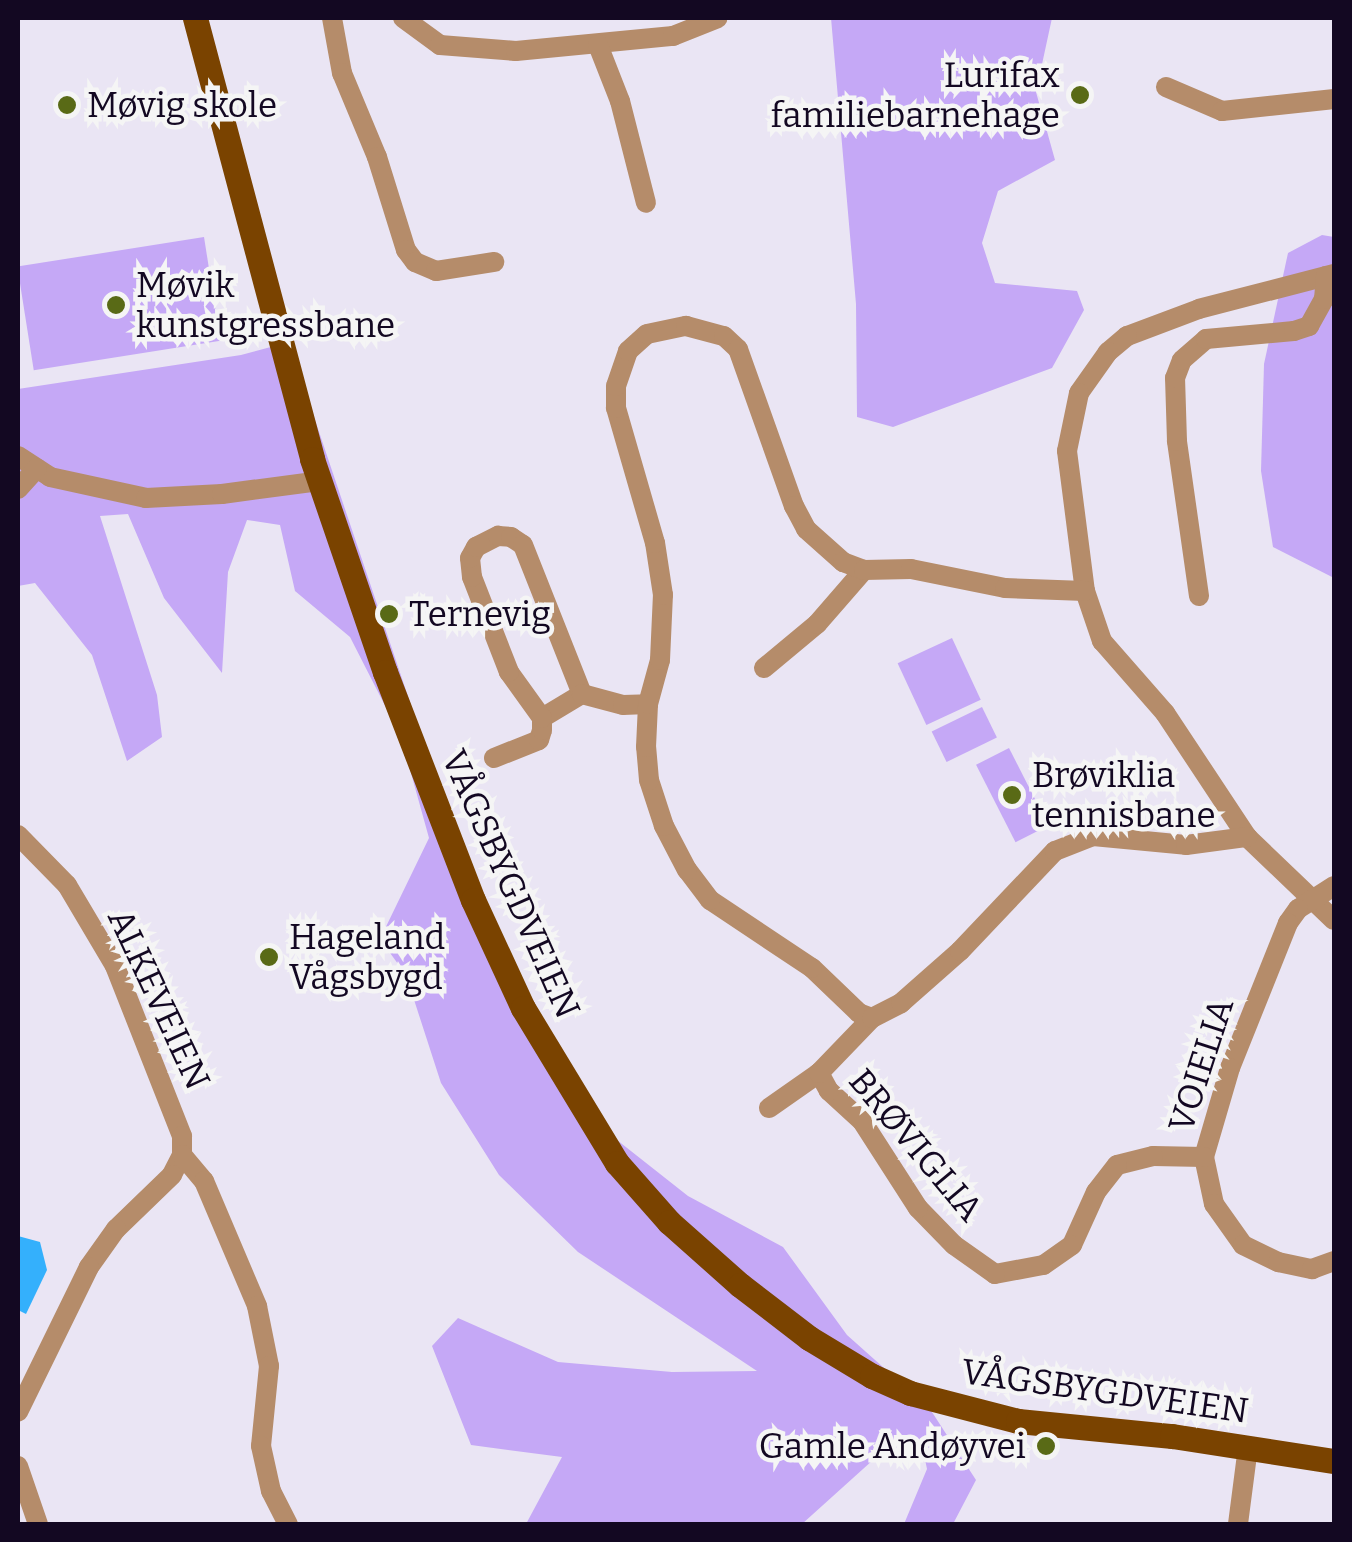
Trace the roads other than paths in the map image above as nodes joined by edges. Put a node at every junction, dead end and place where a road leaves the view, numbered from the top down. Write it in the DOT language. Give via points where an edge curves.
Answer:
graph roads {
  1 [pos="195,18"];
  2 [pos="332,18"];
  3 [pos="403,18"];
  4 [pos="718,18"];
  5 [pos="598,45"];
  6 [pos="1166,87"];
  7 [pos="1334,100"];
  8 [pos="646,202"];
  9 [pos="494,262"];
  10 [pos="1330,275"];
  11 [pos="18,456"];
  12 [pos="36,468"];
  13 [pos="319,481"];
  14 [pos="18,490"];
  15 [pos="864,570"];
  16 [pos="1085,591"];
  17 [pos="1200,596"];
  18 [pos="764,668"];
  19 [pos="582,694"];
  20 [pos="648,704"];
  21 [pos="542,718"];
  22 [pos="494,758"];
  23 [pos="18,835"];
  24 [pos="1246,836"];
  25 [pos="1334,886"];
  26 [pos="1310,901"];
  27 [pos="1334,920"];
  28 [pos="872,1018"];
  29 [pos="819,1073"];
  30 [pos="768,1108"];
  31 [pos="182,1155"];
  32 [pos="1204,1158"];
  33 [pos="1334,1261"];
  34 [pos="18,1412"];
  35 [pos="1248,1448"];
  36 [pos="1334,1461"];
  37 [pos="18,1466"];
  38 [pos="38,1524"];
  39 [pos="288,1524"];
  40 [pos="1238,1524"];
  1 -- 13 [label="main road, VÅGSBYGDVEIEN"];
  2 -- 9 [label="street" via="342,72 406,250 436,271"];
  3 -- 5 [label="street" via="426,38 455,48"];
  4 -- 5 [label="street" via="673,36"];
  5 -- 8 [label="street"];
  6 -- 7 [label="street" via="1222,111"];
  10 -- 16 [label="street" via="1145,326 1117,344 1090,376 1067,451"];
  10 -- 17 [label="street" via="1309,326 1206,339 1182,360 1176,441"];
  11 -- 12 [label="street"];
  12 -- 13 [label="street" via="92,489 146,498"];
  12 -- 14 [label="street"];
  13 -- 35 [label="main road, VÅGSBYGDVEIEN" via="414,749 499,957 588,1123 669,1222 810,1338 910,1394 1018,1421"];
  15 -- 16 [label="street" via="911,569 1038,592"];
  15 -- 18 [label="street" via="818,624"];
  15 -- 20 [label="street, BRØVIGLIA" via="843,562 806,529 738,349 724,336 686,326 647,334 628,350 616,386 620,429 655,543 663,595 660,660"];
  16 -- 24 [label="street" via="1102,642 1165,714"];
  19 -- 20 [label="street"];
  19 -- 21 [label="street"];
  19 -- 21 [label="street" via="522,546 511,536 476,546 470,558 480,601 518,689"];
  20 -- 28 [label="street, BRØVIGLIA" via="646,766 664,826 698,888"];
  21 -- 22 [label="street" via="538,740"];
  23 -- 31 [label="street, ALKEVEIEN" via="66,885 115,966 178,1117"];
  24 -- 26 [label="street"];
  24 -- 28 [label="street, BRØVIGLIA" via="1208,845 1104,837 1055,850 922,986"];
  25 -- 26 [label="street, VOIELIA"];
  26 -- 27 [label="street"];
  26 -- 32 [label="street, VOIELIA" via="1298,908 1278,944"];
  28 -- 29 [label="street, BRØVIGLIA"];
  29 -- 30 [label="street, BRØVIGLIA"];
  29 -- 32 [label="street, BRØVIGLIA" via="862,1121 918,1208 995,1274 1043,1265 1072,1244 1096,1192 1117,1166 1153,1156"];
  31 -- 34 [label="street" via="172,1176 116,1229 90,1267"];
  31 -- 39 [label="street, ALKEVEIEN" via="215,1204 262,1323 268,1366 261,1446 271,1491"];
  32 -- 33 [label="street, VOIELIA" via="1214,1204 1243,1245 1312,1269"];
  35 -- 36 [label="main road, VÅGSBYGDVEIEN"];
  35 -- 40 [label="street"];
  37 -- 38 [label="street"];
}
